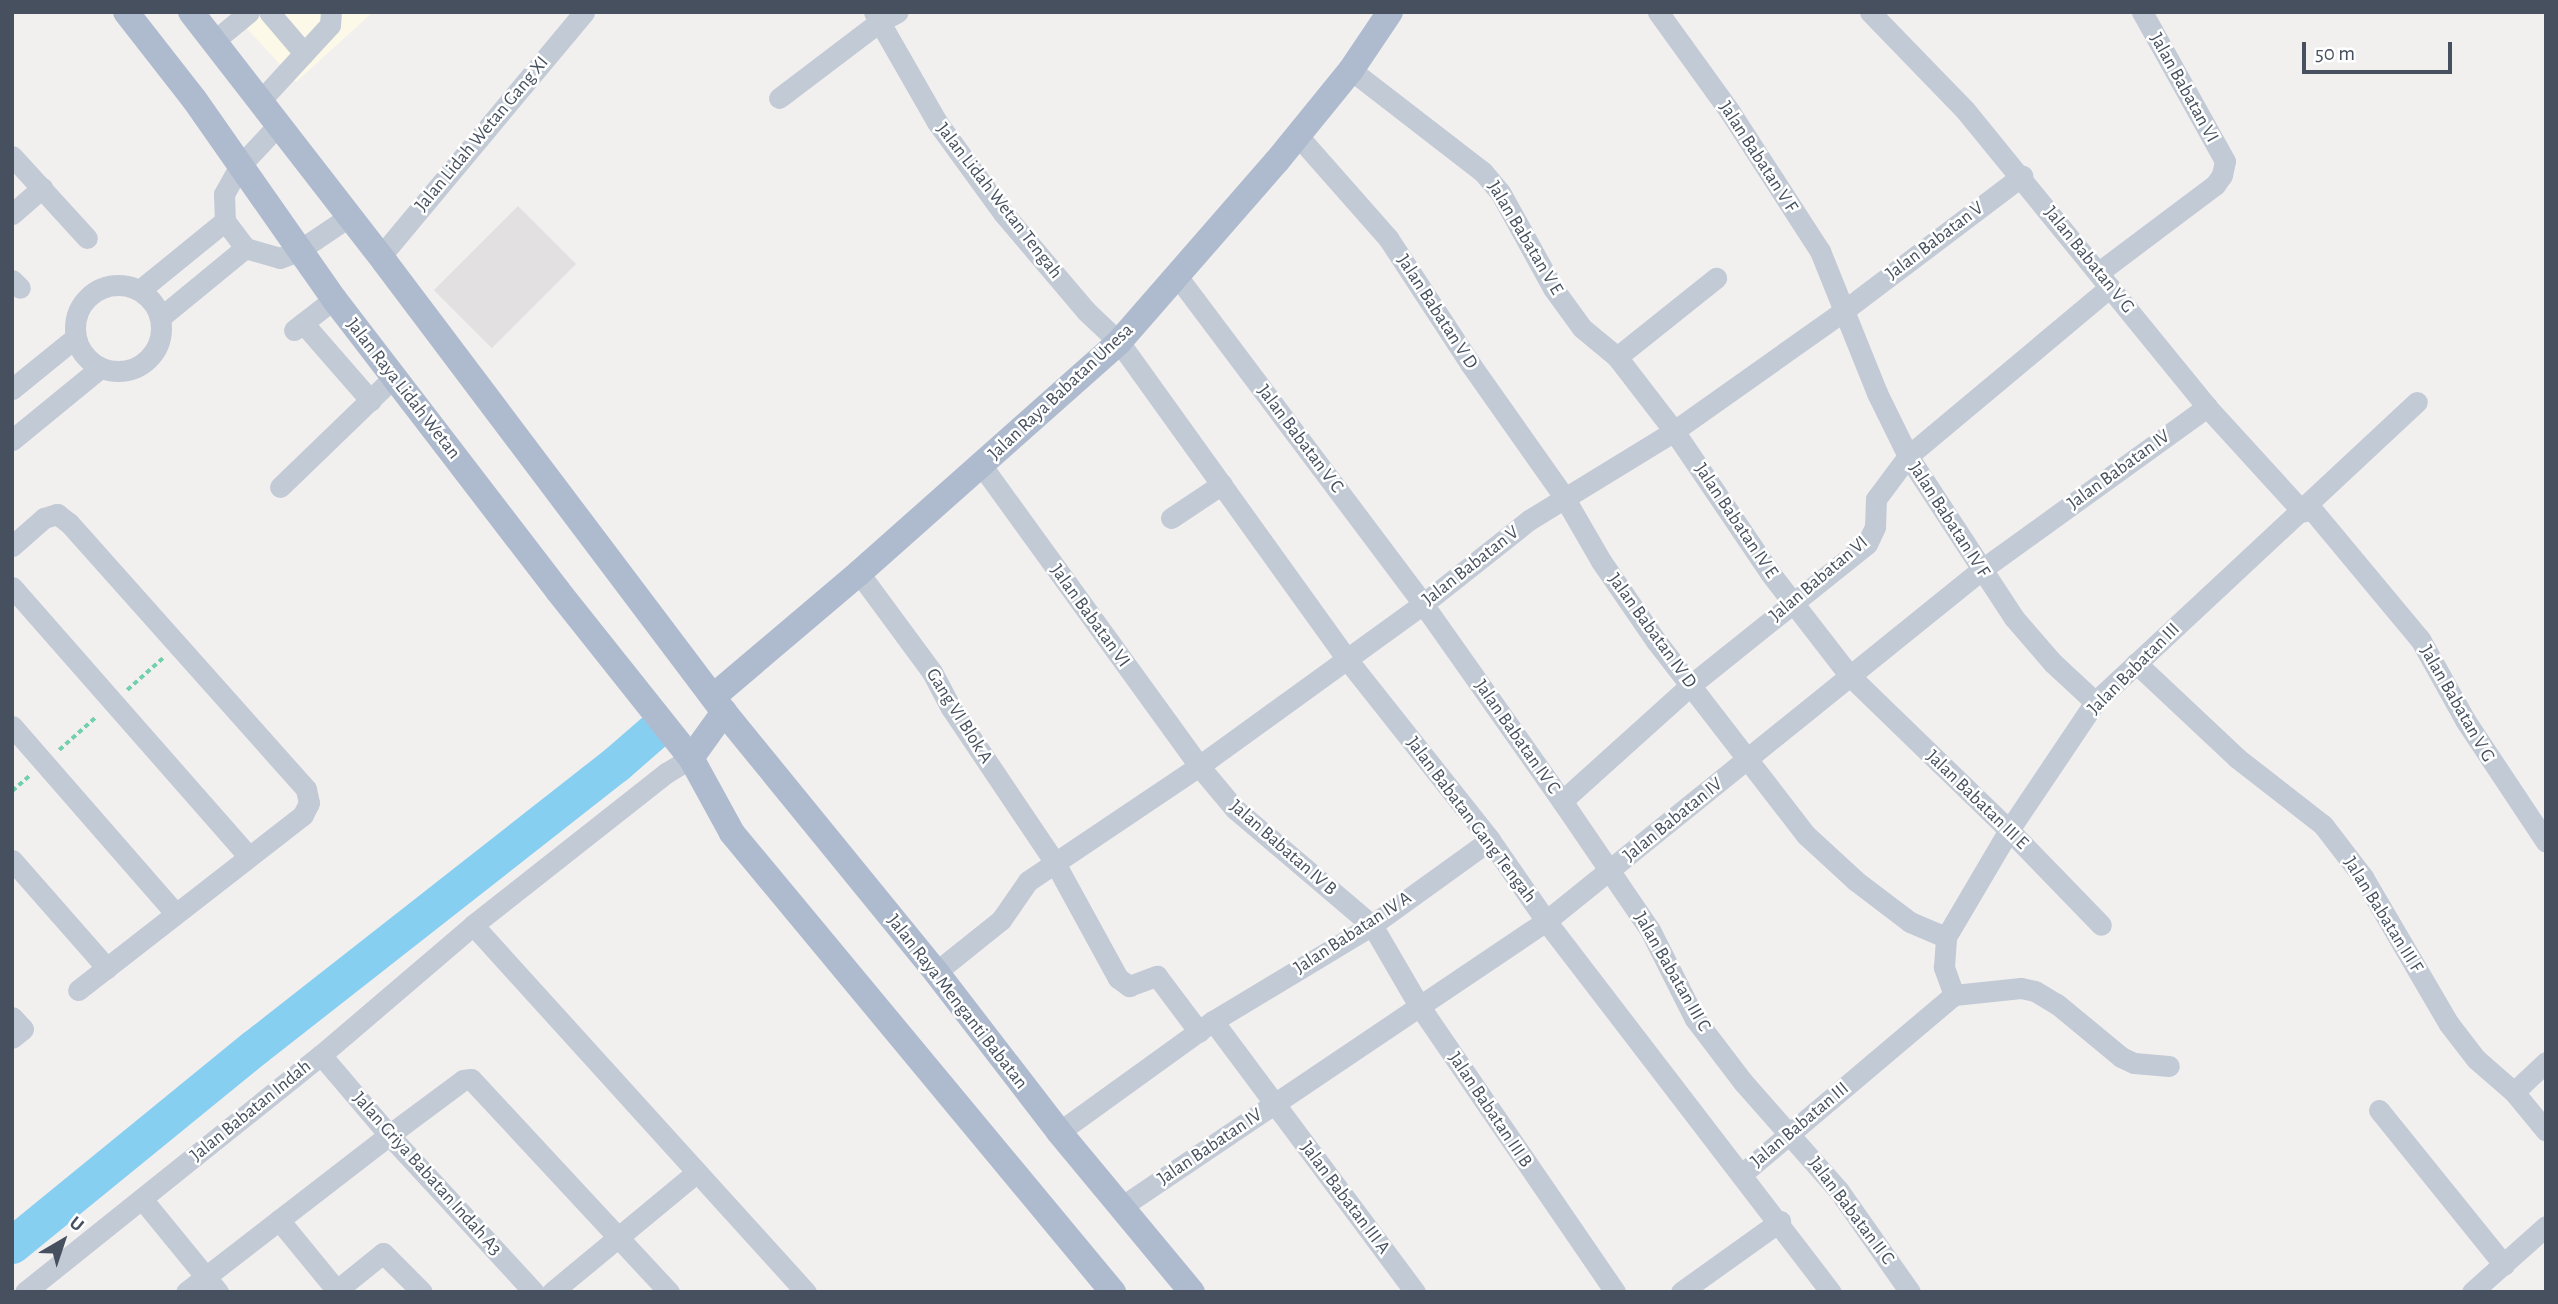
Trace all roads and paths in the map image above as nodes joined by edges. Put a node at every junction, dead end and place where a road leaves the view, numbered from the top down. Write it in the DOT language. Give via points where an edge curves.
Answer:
graph roads {
  1 [pos="126,12"];
  2 [pos="191,12"];
  3 [pos="249,12"];
  4 [pos="269,12"];
  5 [pos="331,12"];
  6 [pos="584,12"];
  7 [pos="1390,12"];
  8 [pos="1658,12"];
  9 [pos="1870,12"];
  10 [pos="2142,12"];
  11 [pos="884,15"];
  12 [pos="214,41"];
  13 [pos="304,53"];
  14 [pos="1351,70"];
  15 [pos="779,98"];
  16 [pos="261,100"];
  17 [pos="279,124"];
  18 [pos="1298,136"];
  19 [pos="12,156"];
  20 [pos="239,167"];
  21 [pos="2022,176"];
  22 [pos="42,188"];
  23 [pos="12,214"];
  24 [pos="350,216"];
  25 [pos="225,221"];
  26 [pos="87,238"];
  27 [pos="245,248"];
  28 [pos="298,251"];
  29 [pos="380,257"];
  30 [pos="1177,276"];
  31 [pos="1716,278"];
  32 [pos="2105,279"];
  33 [pos="140,290"];
  34 [pos="334,299"];
  35 [pos="1846,309"];
  36 [pos="161,317"];
  37 [pos="76,337"];
  38 [pos="1119,342"];
  39 [pos="1617,357"];
  40 [pos="100,368"];
  41 [pos="394,377"];
  42 [pos="12,389"];
  43 [pos="370,401"];
  44 [pos="2417,402"];
  45 [pos="2207,407"];
  46 [pos="1674,431"];
  47 [pos="12,440"];
  48 [pos="1908,456"];
  49 [pos="982,466"];
  50 [pos="1222,484"];
  51 [pos="280,487"];
  52 [pos="1564,497"];
  53 [pos="2306,509"];
  54 [pos="1171,518"];
  55 [pos="12,546"];
  56 [pos="1980,570"];
  57 [pos="859,573"];
  58 [pos="12,587"];
  59 [pos="1792,602"];
  60 [pos="1423,604"];
  61 [pos="178,645"];
  62 [pos="1346,658"];
  63 [pos="2136,663"];
  64 [pos="1850,676"];
  65 [pos="1692,684"];
  66 [pos="113,702"];
  67 [pos="2095,702"];
  68 [pos="719,704"];
  69 [pos="12,726"];
  70 [pos="691,758"];
  71 [pos="1747,760"];
  72 [pos="44,763"];
  73 [pos="1199,766"];
  74 [pos="12,791"];
  75 [pos="1562,801"];
  76 [pos="2009,830"];
  77 [pos="1490,840"];
  78 [pos="2546,842"];
  79 [pos="250,856"];
  80 [pos="12,860"];
  81 [pos="1055,863"];
  82 [pos="1610,872"];
  83 [pos="176,914"];
  84 [pos="1545,921"];
  85 [pos="472,925"];
  86 [pos="1372,925"];
  87 [pos="2101,925"];
  88 [pos="1946,937"];
  89 [pos="107,968"];
  90 [pos="936,972"];
  91 [pos="78,990"];
  92 [pos="1954,995"];
  93 [pos="1418,1004"];
  94 [pos="12,1017"];
  95 [pos="1206,1026"];
  96 [pos="12,1038"];
  97 [pos="321,1055"];
  98 [pos="2546,1062"];
  99 [pos="2169,1066"];
  100 [pos="2514,1093"];
  101 [pos="1275,1104"];
  102 [pos="2379,1110"];
  103 [pos="2546,1131"];
  104 [pos="1059,1132"];
  105 [pos="1790,1133"];
  106 [pos="389,1135"];
  107 [pos="697,1172"];
  108 [pos="1742,1174"];
  109 [pos="142,1199"];
  110 [pos="1121,1207"];
  111 [pos="279,1220"];
  112 [pos="1780,1221"];
  113 [pos="2546,1226"];
  114 [pos="617,1238"];
  115 [pos="2504,1265"];
  116 [pos="212,1285"];
  117 [pos="338,1291"];
  118 [pos="419,1291"];
  119 [pos="25,1292"];
  120 [pos="187,1292"];
  121 [pos="534,1292"];
  122 [pos="552,1292"];
  123 [pos="668,1292"];
  124 [pos="806,1292"];
  125 [pos="1113,1292"];
  126 [pos="1192,1292"];
  127 [pos="1415,1292"];
  128 [pos="1615,1292"];
  129 [pos="1681,1292"];
  130 [pos="1831,1292"];
  131 [pos="1910,1292"];
  132 [pos="2472,1292"];
  1 -- 20 [label="main road, Jalan Raya Lidah Wetan" via="194,99"];
  2 -- 12 [label="main road"];
  3 -- 12 [label="street"];
  4 -- 13 [label="street"];
  5 -- 13 [label="street" via="330,25"];
  6 -- 29 [label="street, Jalan Lidah Wetan Gang XI"];
  7 -- 14 [label="main road, Jalan Raya Babatan Unesa"];
  8 -- 35 [label="street, Jalan Babatan V F" via="1820,251"];
  9 -- 21 [label="street, Jalan Babatan V G"];
  10 -- 32 [label="street, Jalan Babatan VI" via="2225,162 2215,185"];
  11 -- 15 [label="street"];
  11 -- 38 [label="street, Jalan Lidah Wetan Tengah" via="937,122 1003,213 1086,311"];
  12 -- 16 [label="main road"];
  13 -- 16 [label="street"];
  14 -- 18 [label="main road, Jalan Raya Babatan Unesa"];
  14 -- 39 [label="street, Jalan Babatan V E" via="1483,172 1500,191 1553,288 1583,328"];
  16 -- 17 [label="main road"];
  17 -- 20 [label="street"];
  17 -- 24 [label="main road"];
  18 -- 30 [label="main road, Jalan Raya Babatan Unesa"];
  18 -- 52 [label="street, Jalan Babatan V D" via="1388,238"];
  19 -- 22 [label="street"];
  20 -- 25 [label="street" via="224,194"];
  20 -- 28 [label="main road, Jalan Raya Lidah Wetan"];
  21 -- 32 [label="street, Jalan Babatan V G"];
  21 -- 35 [label="street, Jalan Babatan V"];
  22 -- 23 [label="street"];
  22 -- 26 [label="street"];
  24 -- 28 [label="street"];
  24 -- 29 [label="main road"];
  25 -- 27 [label="street"];
  25 -- 33 [label="street"];
  27 -- 28 [label="street" via="280,258"];
  27 -- 36 [label="street"];
  28 -- 34 [label="main road, Jalan Raya Lidah Wetan"];
  29 -- 68 [label="main road"];
  30 -- 38 [label="main road, Jalan Raya Babatan Unesa"];
  30 -- 60 [label="street, Jalan Babatan V C"];
  31 -- 39 [label="street"];
  32 -- 45 [label="street, Jalan Babatan V G"];
  32 -- 48 [label="street, Jalan Babatan VI"];
  33 -- 36 [label="street"];
  33 -- 37 [label="street" via="116,285 92,293 75,321"];
  34 -- 41 [label="main road, Jalan Raya Lidah Wetan"];
  34 -- 43 [label="street" via="298,327"];
  35 -- 46 [label="street, Jalan Babatan V"];
  35 -- 48 [label="street, Jalan Babatan IV F" via="1877,393"];
  36 -- 40 [label="street" via="161,337 153,355 138,367 120,372"];
  37 -- 40 [label="street" via="85,355"];
  37 -- 42 [label="street"];
  38 -- 49 [label="main road, Jalan Raya Babatan Unesa"];
  38 -- 50 [label="street, Jalan Babatan Gang Tengah"];
  39 -- 46 [label="street, Jalan Babatan V E"];
  40 -- 47 [label="street"];
  41 -- 43 [label="street"];
  41 -- 70 [label="main road, Jalan Raya Lidah Wetan"];
  43 -- 51 [label="street"];
  44 -- 53 [label="street, Jalan Babatan III"];
  45 -- 53 [label="street, Jalan Babatan V G"];
  45 -- 56 [label="street, Jalan Babatan IV"];
  46 -- 52 [label="street, Jalan Babatan V"];
  46 -- 59 [label="street, Jalan Babatan IV E"];
  48 -- 56 [label="street, Jalan Babatan IV F"];
  48 -- 59 [label="street, Jalan Babatan VI" via="1876,499 1875,527 1867,544"];
  49 -- 57 [label="main road, Jalan Raya Babatan Unesa"];
  49 -- 73 [label="street, Jalan Babatan VI"];
  50 -- 54 [label="street"];
  50 -- 62 [label="street, Jalan Babatan Gang Tengah"];
  52 -- 60 [label="street, Jalan Babatan V"];
  52 -- 65 [label="street, Jalan Babatan IV D" via="1601,561"];
  53 -- 63 [label="street, Jalan Babatan III"];
  53 -- 78 [label="street, Jalan Babatan V G" via="2420,639 2465,720"];
  55 -- 61 [label="street" via="44,518 57,514"];
  56 -- 64 [label="street, Jalan Babatan IV"];
  56 -- 67 [label="street, Jalan Babatan IV F" via="2021,627"];
  57 -- 68 [label="main road, Jalan Raya Babatan Unesa"];
  57 -- 81 [label="street, Gang VI Blok A" via="932,672 951,708"];
  58 -- 66 [label="street"];
  59 -- 64 [label="street, Jalan Babatan IV E"];
  59 -- 65 [label="street, Jalan Babatan VI"];
  60 -- 62 [label="street, Jalan Babatan V"];
  60 -- 75 [label="street, Jalan Babatan IV C"];
  61 -- 66 [label="path"];
  61 -- 79 [label="street" via="306,789 309,803 303,815"];
  62 -- 73 [label="street, Jalan Babatan V"];
  62 -- 77 [label="street, Jalan Babatan Gang Tengah"];
  63 -- 67 [label="street, Jalan Babatan III"];
  63 -- 100 [label="street, Jalan Babatan III F" via="2236,758 2323,825 2363,877 2449,1024 2476,1059"];
  64 -- 71 [label="street, Jalan Babatan IV"];
  64 -- 76 [label="street, Jalan Babatan III E"];
  65 -- 71 [label="street, Jalan Babatan IV D"];
  65 -- 75 [label="street, Jalan Babatan VI"];
  66 -- 72 [label="path"];
  66 -- 79 [label="street"];
  67 -- 76 [label="street, Jalan Babatan III"];
  68 -- 70 [label="main road"];
  68 -- 90 [label="main road, Jalan Raya Menganti Babatan"];
  69 -- 72 [label="street"];
  70 -- 85 [label="street, Jalan Babatan Indah"];
  70 -- 125 [label="main road" via="732,833"];
  71 -- 82 [label="street, Jalan Babatan IV"];
  71 -- 88 [label="street, Jalan Babatan IV D" via="1805,835 1856,881 1910,922"];
  72 -- 74 [label="path"];
  72 -- 83 [label="street"];
  73 -- 81 [label="street, Jalan Babatan V"];
  73 -- 86 [label="street, Jalan Babatan IV B" via="1235,809"];
  75 -- 82 [label="street, Jalan Babatan IV C"];
  76 -- 87 [label="street, Jalan Babatan III E"];
  76 -- 88 [label="street, Jalan Babatan III"];
  77 -- 84 [label="street, Jalan Babatan Gang Tengah"];
  77 -- 86 [label="street, Jalan Babatan IV A"];
  79 -- 83 [label="street"];
  80 -- 89 [label="street"];
  81 -- 90 [label="street, Jalan Babatan V" via="1028,881 1001,920"];
  81 -- 95 [label="street" via="1118,978 1129,986 1157,976"];
  82 -- 84 [label="street, Jalan Babatan IV"];
  82 -- 105 [label="street, Jalan Babatan III C" via="1650,930 1696,1018 1743,1082"];
  83 -- 89 [label="street"];
  84 -- 93 [label="street, Jalan Babatan IV"];
  84 -- 108 [label="street, Jalan Babatan Gang Tengah"];
  85 -- 97 [label="street, Jalan Babatan Indah"];
  85 -- 107 [label="street"];
  86 -- 93 [label="street, Jalan Babatan III B"];
  86 -- 95 [label="street, Jalan Babatan IV A"];
  88 -- 92 [label="street, Jalan Babatan III" via="1944,967"];
  89 -- 91 [label="street"];
  90 -- 104 [label="main road, Jalan Raya Menganti Babatan"];
  92 -- 99 [label="street" via="2021,988 2035,991 2121,1058"];
  92 -- 105 [label="street, Jalan Babatan III"];
  93 -- 101 [label="street, Jalan Babatan IV"];
  93 -- 128 [label="street, Jalan Babatan III B"];
  94 -- 96 [label="street" via="23,1029"];
  95 -- 101 [label="street"];
  95 -- 104 [label="street, Jalan Babatan IV A"];
  97 -- 106 [label="street, Jalan Griya Babatan Indah A3"];
  97 -- 109 [label="street, Jalan Babatan Indah"];
  98 -- 100 [label="street"];
  100 -- 103 [label="street, Jalan Babatan III F"];
  101 -- 110 [label="street, Jalan Babatan IV"];
  101 -- 127 [label="street, Jalan Babatan III A"];
  102 -- 115 [label="street"];
  104 -- 110 [label="main road, Jalan Raya Menganti Babatan"];
  105 -- 108 [label="street, Jalan Babatan III"];
  105 -- 131 [label="street, Jalan Babatan II C" via="1839,1191"];
  106 -- 111 [label="street"];
  106 -- 114 [label="street" via="463,1080 471,1079"];
  106 -- 121 [label="street, Jalan Griya Babatan Indah A3"];
  107 -- 114 [label="street"];
  107 -- 124 [label="street"];
  108 -- 112 [label="street, Jalan Babatan Gang Tengah"];
  109 -- 116 [label="street"];
  109 -- 119 [label="street, Jalan Babatan Indah"];
  110 -- 126 [label="main road, Jalan Raya Menganti Babatan"];
  111 -- 116 [label="street"];
  111 -- 117 [label="street"];
  112 -- 129 [label="street"];
  112 -- 130 [label="street, Jalan Babatan Gang Tengah"];
  113 -- 115 [label="street"];
  114 -- 122 [label="street"];
  114 -- 123 [label="street"];
  115 -- 132 [label="street"];
  116 -- 120 [label="street"];
  117 -- 118 [label="street" via="383,1254"];
}
